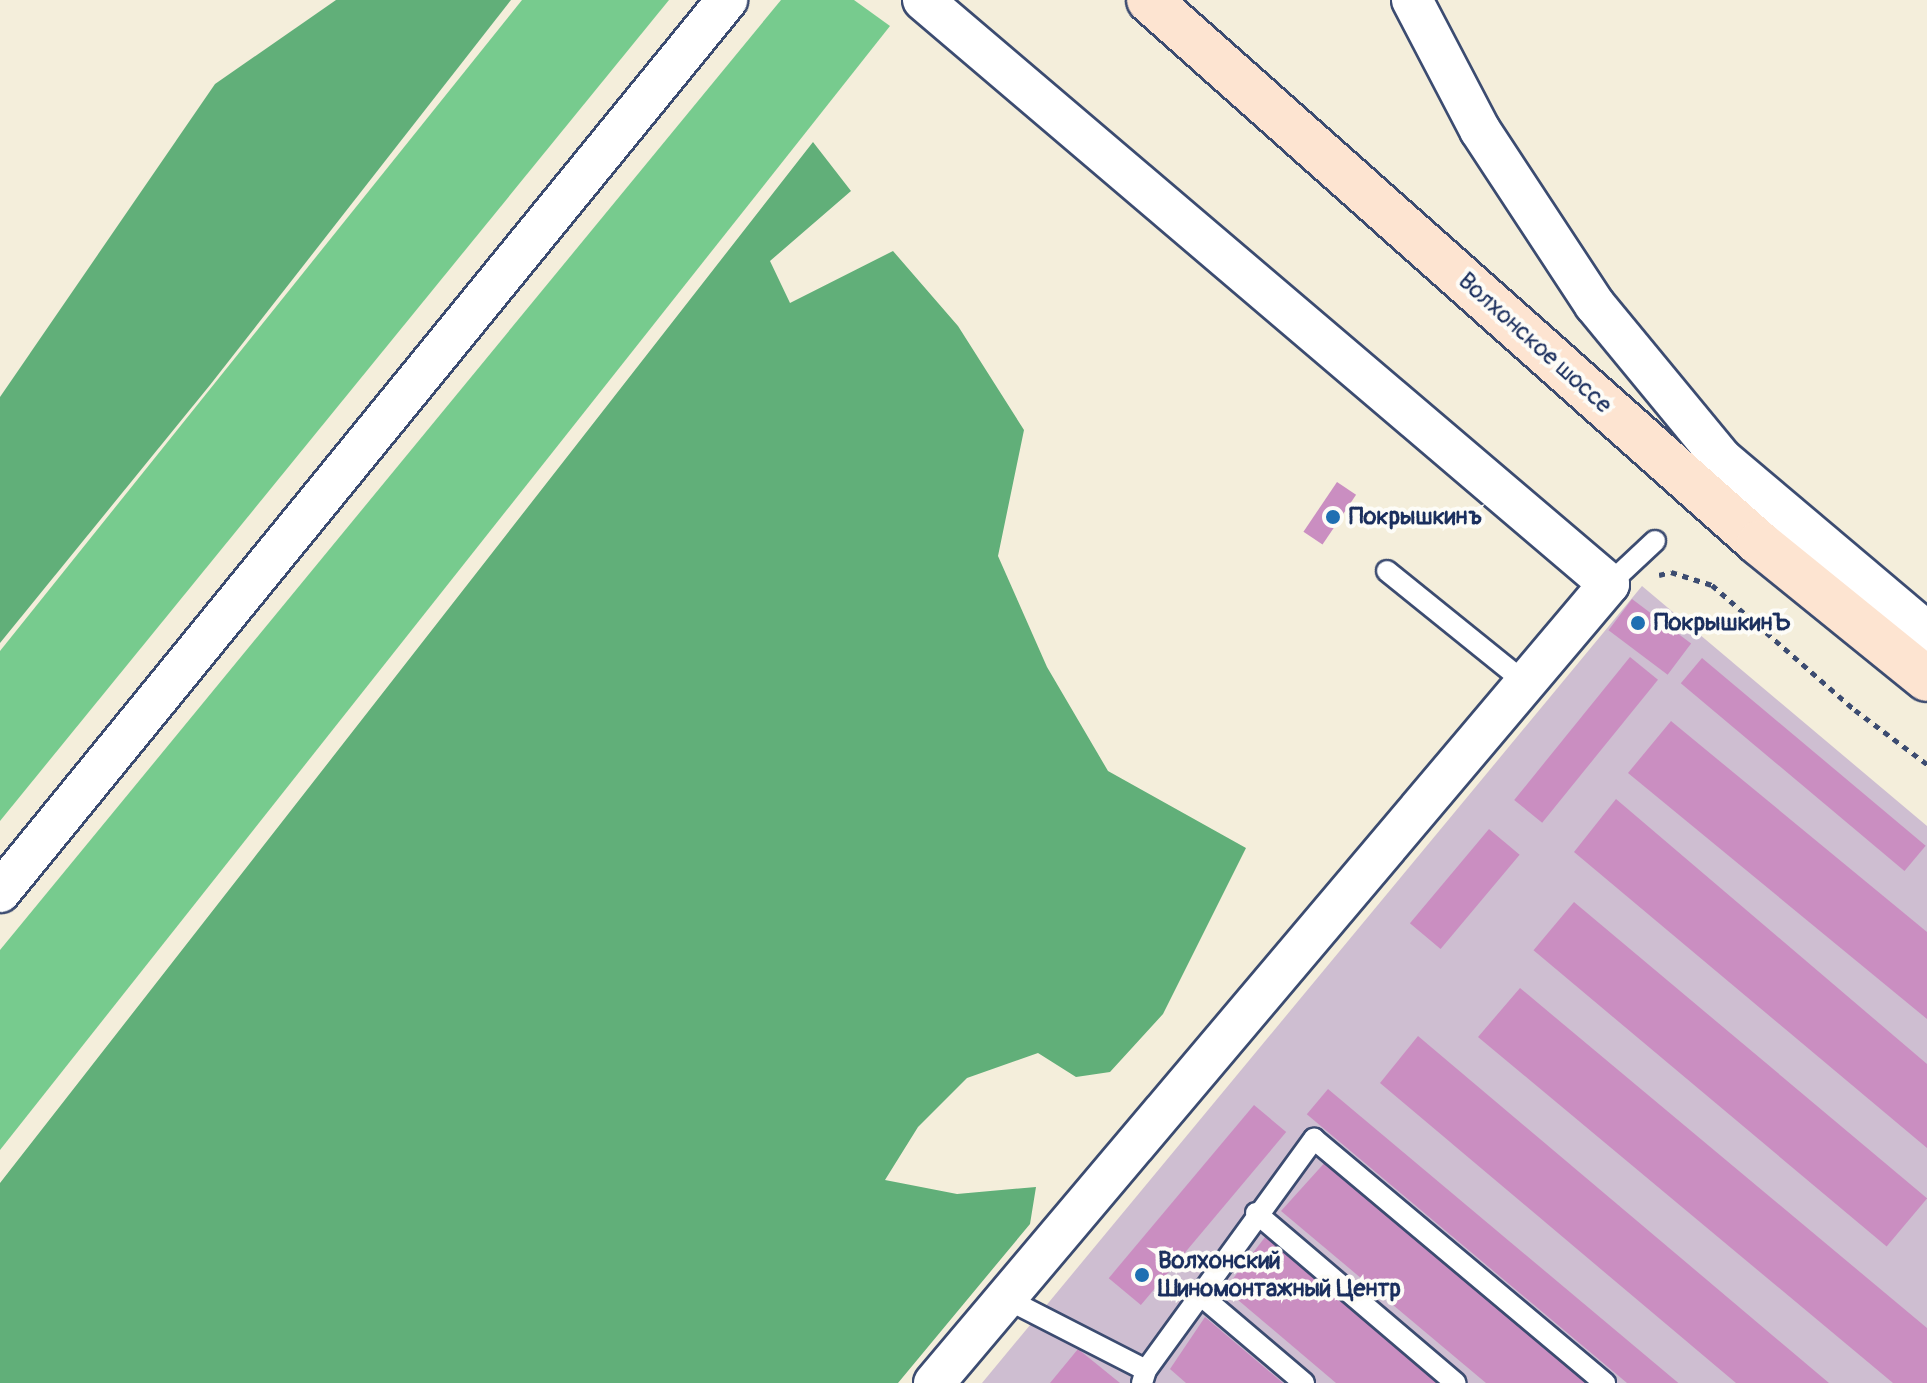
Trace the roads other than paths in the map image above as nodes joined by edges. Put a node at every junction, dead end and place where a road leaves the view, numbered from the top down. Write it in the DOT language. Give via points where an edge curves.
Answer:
graph roads {
  1 [pos="727,0"];
  2 [pos="923,0"];
  3 [pos="1149,0"];
  4 [pos="1412,0"];
  5 [pos="1655,541"];
  6 [pos="1387,571"];
  7 [pos="1609,584"];
  8 [pos="1927,632"];
  9 [pos="1927,679"];
  10 [pos="1526,683"];
  11 [pos="0,892"];
  12 [pos="1256,1213"];
  13 [pos="1198,1293"];
  14 [pos="1005,1298"];
  15 [pos="1144,1376"];
  16 [pos="934,1383"];
  17 [pos="1304,1383"];
  18 [pos="1456,1383"];
  19 [pos="1605,1383"];
  1 -- 11 [label="street"];
  2 -- 7 [label="street"];
  3 -- 9 [label="main road, Волхонское шоссе" via="1759,543"];
  4 -- 8 [label="street" via="1480,130 1595,305 1722,459"];
  5 -- 7 [label="lane"];
  6 -- 10 [label="lane"];
  7 -- 10 [label="street"];
  10 -- 14 [label="street"];
  12 -- 13 [label="lane"];
  12 -- 18 [label="lane"];
  12 -- 19 [label="lane" via="1314,1139"];
  13 -- 15 [label="lane"];
  13 -- 17 [label="lane"];
  14 -- 15 [label="lane"];
  14 -- 16 [label="street"];
}
